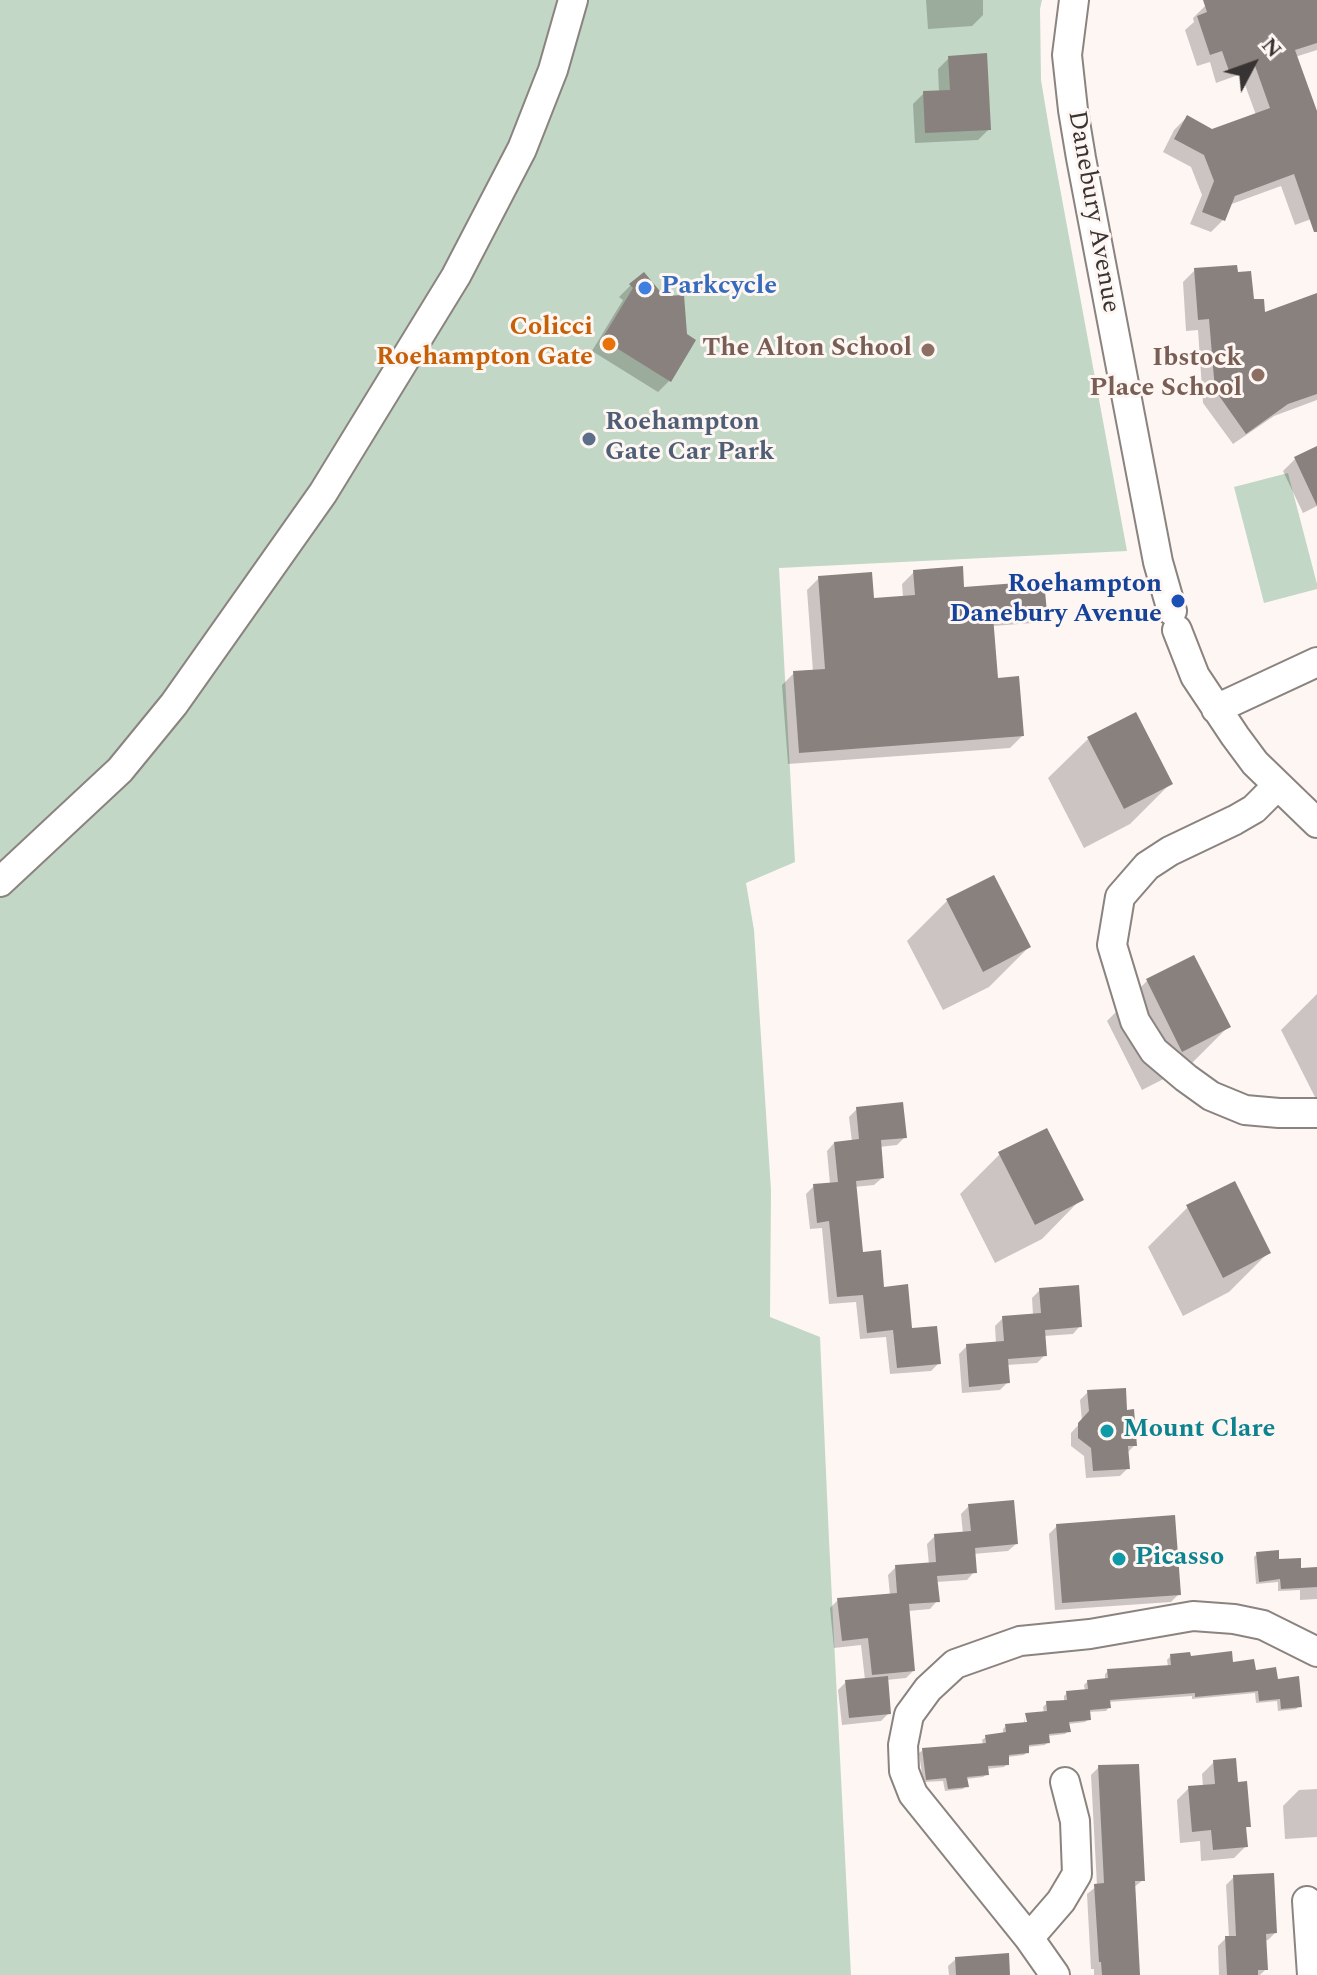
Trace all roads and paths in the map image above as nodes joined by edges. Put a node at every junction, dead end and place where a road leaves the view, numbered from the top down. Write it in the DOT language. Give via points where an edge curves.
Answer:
graph roads {
  1 [pos="573,0"];
  2 [pos="1074,0"];
  3 [pos="1317,662"];
  4 [pos="1216,709"];
  5 [pos="1277,786"];
  6 [pos="1317,823"];
  7 [pos="0,882"];
  8 [pos="1317,1113"];
  9 [pos="1317,1652"];
  10 [pos="1065,1782"];
  11 [pos="1307,1901"];
  12 [pos="1029,1938"];
  13 [pos="1055,1975"];
  14 [pos="1312,1975"];
  1 -- 7 [label="street" via="522,149 456,276 323,493 174,704 120,770"];
  2 -- 4 [label="street, Danebury Avenue" via="1067,55 1079,146 1158,562 1195,676"];
  3 -- 4 [label="street"];
  4 -- 5 [label="street, Danebury Avenue"];
  5 -- 6 [label="street, Danebury Avenue"];
  5 -- 8 [label="street" via="1254,809 1147,866 1120,897 1112,945 1135,1021 1154,1051 1186,1078 1245,1110"];
  9 -- 12 [label="street" via="1263,1625 1193,1616 1020,1641 955,1664 928,1689 909,1715 903,1745 904,1771 913,1794"];
  10 -- 12 [label="street" via="1075,1821 1077,1874"];
  11 -- 14 [label="street"];
  12 -- 13 [label="street"];
}
